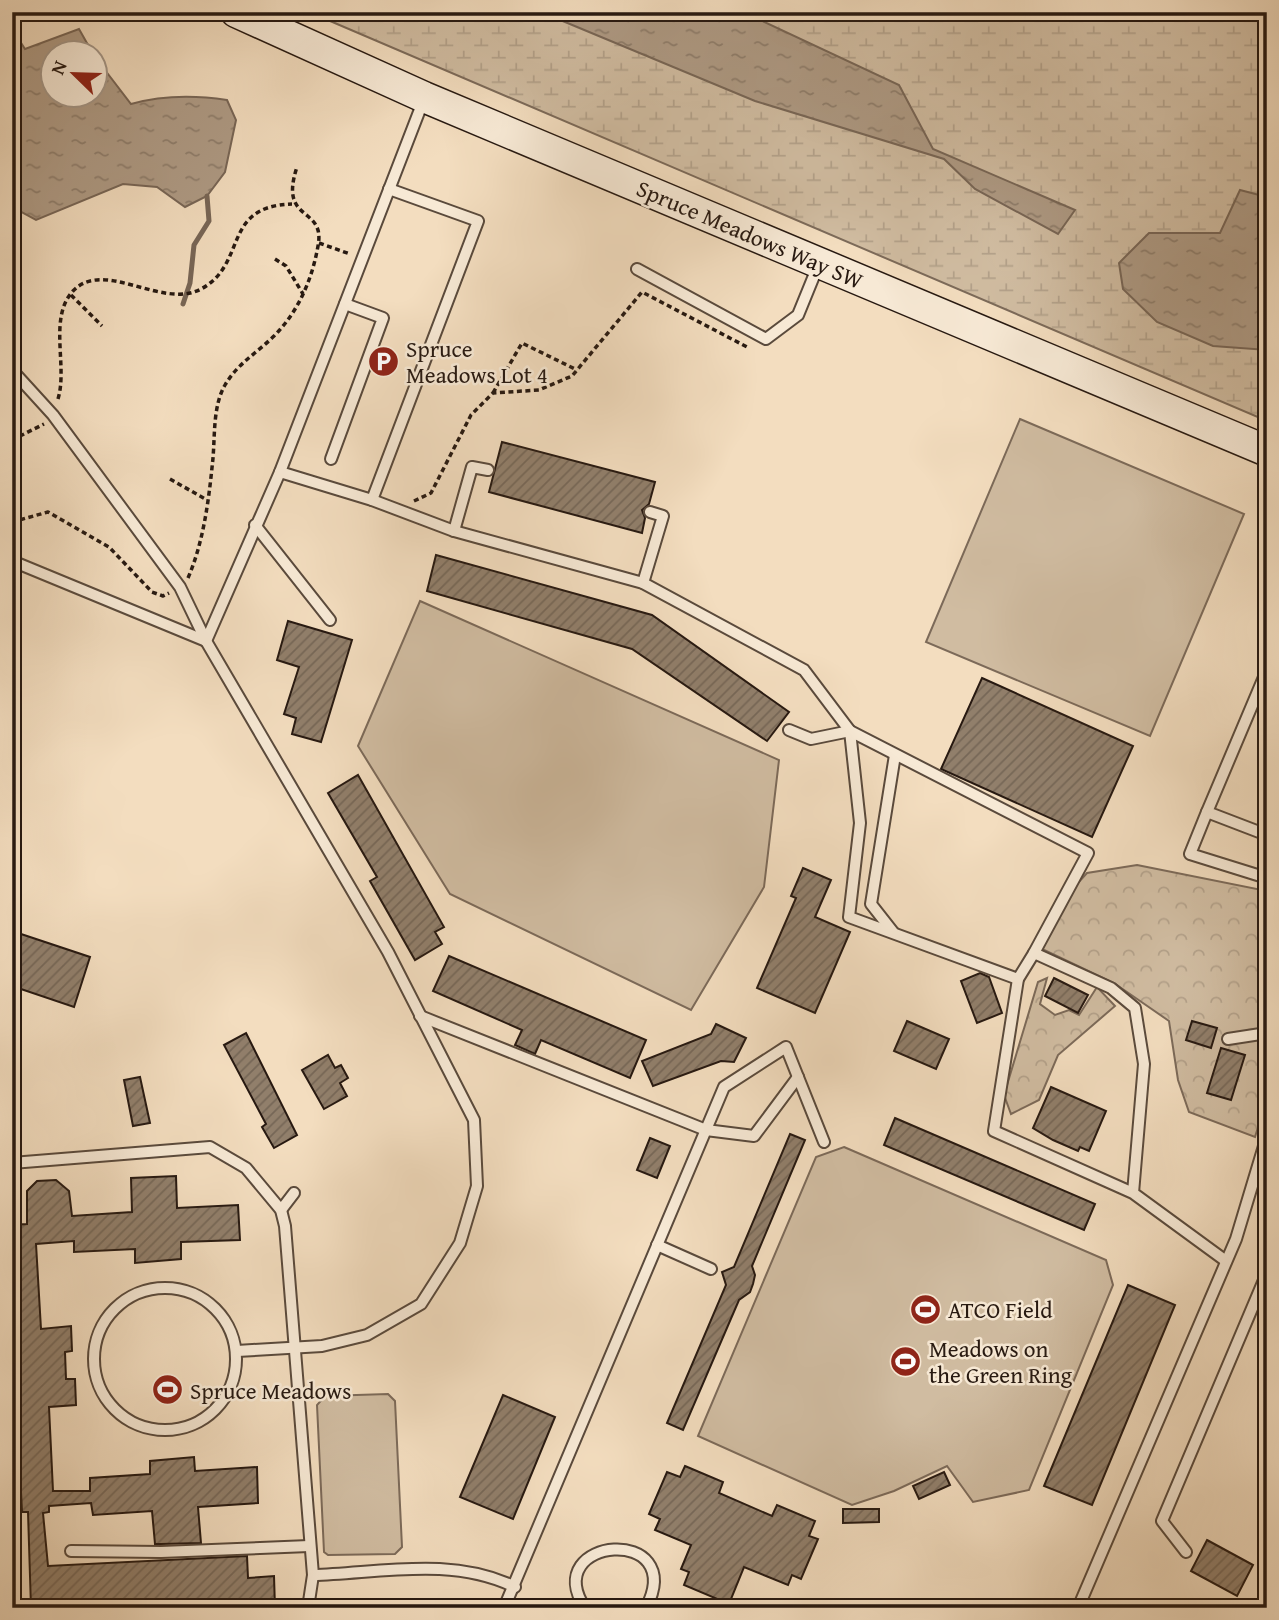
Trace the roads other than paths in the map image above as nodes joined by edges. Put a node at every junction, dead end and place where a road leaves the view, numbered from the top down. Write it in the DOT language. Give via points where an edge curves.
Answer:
graph roads {
  1 [pos="236,12"];
  2 [pos="424,97"];
  3 [pos="389,189"];
  4 [pos="819,263"];
  5 [pos="637,269"];
  6 [pos="345,304"];
  7 [pos="12,370"];
  8 [pos="1267,451"];
  9 [pos="331,458"];
  10 [pos="488,470"];
  11 [pos="280,472"];
  12 [pos="372,500"];
  13 [pos="650,512"];
  14 [pos="254,525"];
  15 [pos="454,531"];
  16 [pos="12,561"];
  17 [pos="643,583"];
  18 [pos="330,620"];
  19 [pos="206,641"];
  20 [pos="1267,670"];
  21 [pos="789,730"];
  22 [pos="850,731"];
  23 [pos="895,755"];
  24 [pos="1207,812"];
  25 [pos="1267,835"];
  26 [pos="1267,878"];
  27 [pos="895,934"];
  28 [pos="1034,953"];
  29 [pos="1018,979"];
  30 [pos="421,1016"];
  31 [pos="1267,1033"];
  32 [pos="1228,1039"];
  33 [pos="798,1077"];
  34 [pos="706,1130"];
  35 [pos="1267,1136"];
  36 [pos="824,1142"];
  37 [pos="12,1163"];
  38 [pos="294,1193"];
  39 [pos="1133,1193"];
  40 [pos="281,1210"];
  41 [pos="657,1245"];
  42 [pos="1226,1261"];
  43 [pos="711,1269"];
  44 [pos="1267,1273"];
  45 [pos="294,1348"];
  46 [pos="237,1351"];
  47 [pos="309,1546"];
  48 [pos="71,1550"];
  49 [pos="1186,1552"];
  50 [pos="313,1576"];
  51 [pos="515,1587"];
  52 [pos="307,1608"];
  53 [pos="504,1608"];
  54 [pos="585,1608"];
  55 [pos="646,1608"];
  56 [pos="1078,1608"];
  1 -- 2 [label="main road, Spruce Meadows Way SW"];
  2 -- 3 [label="lane"];
  2 -- 4 [label="main road, Spruce Meadows Way SW"];
  3 -- 6 [label="lane"];
  3 -- 12 [label="lane" via="478,221"];
  4 -- 5 [label="lane" via="798,315 766,339"];
  4 -- 8 [label="main road, Spruce Meadows Way SW"];
  6 -- 9 [label="lane" via="383,318"];
  6 -- 11 [label="lane"];
  7 -- 19 [label="lane" via="53,415 180,587"];
  10 -- 15 [label="lane" via="472,467"];
  11 -- 12 [label="lane"];
  11 -- 14 [label="lane"];
  12 -- 15 [label="lane"];
  13 -- 17 [label="lane" via="663,516"];
  14 -- 18 [label="lane"];
  14 -- 19 [label="lane"];
  15 -- 17 [label="lane"];
  16 -- 19 [label="lane"];
  17 -- 22 [label="lane" via="804,670"];
  19 -- 30 [label="lane"];
  20 -- 24 [label="lane"];
  21 -- 22 [label="lane" via="811,739"];
  22 -- 23 [label="lane"];
  22 -- 27 [label="lane" via="860,822 849,917"];
  23 -- 27 [label="lane" via="871,904"];
  23 -- 28 [label="lane" via="1088,853"];
  24 -- 25 [label="lane"];
  24 -- 26 [label="lane" via="1191,854"];
  27 -- 29 [label="lane"];
  28 -- 29 [label="lane"];
  28 -- 39 [label="lane" via="1111,988 1135,1008 1143,1064"];
  29 -- 39 [label="lane" via="994,1131"];
  30 -- 34 [label="lane"];
  30 -- 45 [label="lane" via="474,1120 477,1186 460,1243 421,1304 367,1335"];
  31 -- 32 [label="lane"];
  33 -- 34 [label="lane" via="754,1136"];
  33 -- 34 [label="lane" via="786,1047 724,1087"];
  33 -- 36 [label="lane"];
  34 -- 41 [label="lane"];
  35 -- 42 [label="lane"];
  37 -- 40 [label="lane" via="210,1147 246,1168"];
  38 -- 40 [label="lane"];
  39 -- 42 [label="lane"];
  40 -- 45 [label="lane"];
  41 -- 43 [label="lane"];
  41 -- 51 [label="lane"];
  42 -- 56 [label="lane"];
  44 -- 49 [label="lane" via="1162,1521"];
  45 -- 46 [label="lane"];
  45 -- 47 [label="lane"];
  46 -- 46 [label="lane" via="231,1329 219,1311 180,1289 158,1288 117,1306 95,1345 94,1370 102,1393 117,1413 138,1426 162,1432 187,1428 209,1417 226,1399 235,1376"];
  47 -- 48 [label="lane" via="161,1552"];
  47 -- 50 [label="lane"];
  50 -- 51 [label="lane" via="433,1568 468,1572"];
  50 -- 52 [label="lane"];
  51 -- 53 [label="lane"];
  54 -- 55 [label="lane" via="577,1588 583,1565 591,1556 613,1547 636,1553 651,1572 652,1597"];
}
